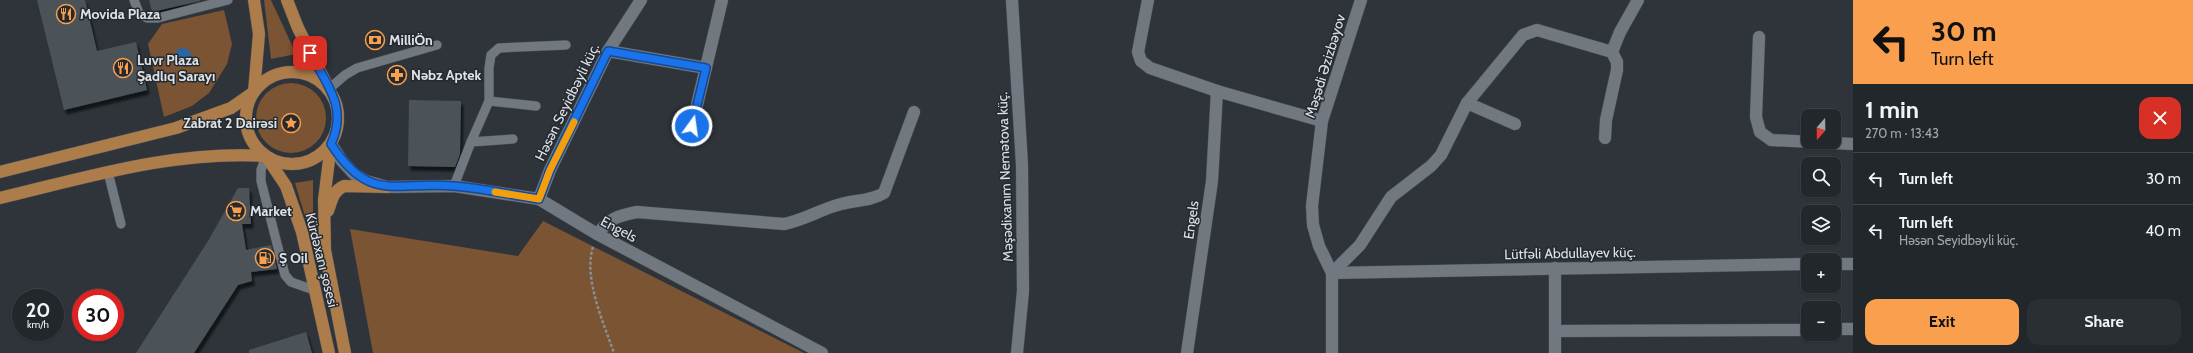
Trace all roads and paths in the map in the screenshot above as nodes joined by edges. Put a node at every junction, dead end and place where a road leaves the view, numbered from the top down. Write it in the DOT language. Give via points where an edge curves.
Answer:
graph roads {
  1 [pos="134,0"];
  2 [pos="228,0"];
  3 [pos="254,0"];
  4 [pos="287,0"];
  5 [pos="641,0"];
  6 [pos="722,0"];
  7 [pos="1012,0"];
  8 [pos="1148,0"];
  9 [pos="1361,0"];
  10 [pos="1638,0"];
  11 [pos="1759,37"];
  12 [pos="437,45"];
  13 [pos="566,45"];
  14 [pos="608,51"];
  15 [pos="1612,52"];
  16 [pos="706,68"];
  17 [pos="329,90"];
  18 [pos="1217,91"];
  19 [pos="254,92"];
  20 [pos="490,101"];
  21 [pos="1467,103"];
  22 [pos="536,106"];
  23 [pos="914,112"];
  24 [pos="1322,121"];
  25 [pos="1515,124"];
  26 [pos="692,126"];
  27 [pos="1605,138"];
  28 [pos="513,139"];
  29 [pos="471,142"];
  30 [pos="331,144"];
  31 [pos="1853,144"];
  32 [pos="266,156"];
  33 [pos="0,172"];
  34 [pos="108,172"];
  35 [pos="454,186"];
  36 [pos="387,187"];
  37 [pos="0,198"];
  38 [pos="539,199"];
  39 [pos="121,224"];
  40 [pos="324,226"];
  41 [pos="597,234"];
  42 [pos="1801,264"];
  43 [pos="1841,264"];
  44 [pos="1853,264"];
  45 [pos="1555,268"];
  46 [pos="1332,273"];
  47 [pos="314,290"];
  48 [pos="1841,329"];
  49 [pos="1853,329"];
  50 [pos="1801,330"];
  51 [pos="1556,331"];
  52 [pos="329,353"];
  53 [pos="344,353"];
  54 [pos="614,353"];
  55 [pos="822,353"];
  56 [pos="1017,353"];
  57 [pos="1187,353"];
  58 [pos="1332,353"];
  59 [pos="1556,353"];
  1 -- 2 [label="lane" via="139,13 147,18 158,18"];
  3 -- 19 [label="main road" via="259,34"];
  4 -- 17 [label="main road"];
  5 -- 14 [label="street, Həsən Seyidbəyli küç."];
  6 -- 16 [label="street"];
  7 -- 56 [label="street, Məşədixanım Nemətova küç." via="1022,165 1023,291"];
  8 -- 18 [label="street" via="1138,52 1141,61 1150,68"];
  9 -- 24 [label="street, Məşədi Əzizbəyov"];
  10 -- 15 [label="street"];
  11 -- 31 [label="street" via="1756,117 1760,132 1771,140"];
  12 -- 17 [label="lane" via="357,68"];
  13 -- 20 [label="lane" via="499,48 492,55 489,68"];
  14 -- 16 [label="street"];
  14 -- 38 [label="street, Həsən Seyidbəyli küç." via="550,170"];
  15 -- 21 [label="street" via="1537,30 1529,31 1523,34"];
  15 -- 27 [label="street" via="1617,62 1617,70 1606,120"];
  16 -- 26 [label="street"];
  17 -- 19 [label="main road" via="319,80 306,73 291,72 277,74 264,81"];
  17 -- 30 [label="main road" via="336,102 339,117 337,131"];
  18 -- 24 [label="street"];
  18 -- 57 [label="street, Engels" via="1212,181"];
  19 -- 32 [label="main road" via="248,105 246,119 249,134"];
  19 -- 33 [label="main road" via="231,108 176,128"];
  20 -- 22 [label="lane"];
  20 -- 29 [label="lane"];
  21 -- 25 [label="street"];
  21 -- 46 [label="street" via="1441,155 1431,166 1391,196 1360,245"];
  23 -- 41 [label="street" via="884,193 877,197 840,204 799,222 784,224 637,212 617,216 607,222"];
  24 -- 46 [label="street, Məşədi Əzizbəyov" via="1312,206 1313,225"];
  28 -- 29 [label="lane"];
  29 -- 35 [label="lane"];
  30 -- 32 [label="main road" via="321,155 308,162 279,162"];
  30 -- 36 [label="street, Engels" via="354,174 366,181"];
  30 -- 40 [label="main road"];
  32 -- 34 [label="main road" via="212,155 151,162"];
  32 -- 47 [label="main road, Kürdəxanı şosesi" via="286,186 294,208 302,232"];
  32 -- 47 [label="lane" via="260,181 285,275 291,282"];
  34 -- 37 [label="main road"];
  34 -- 39 [label="lane"];
  35 -- 36 [label="street, Engels"];
  35 -- 38 [label="street, Engels"];
  36 -- 40 [label="main road" via="344,186 338,189"];
  38 -- 41 [label="street, Engels"];
  40 -- 53 [label="main road" via="327,268"];
  41 -- 54 [label="path" via="590,256 594,295"];
  41 -- 55 [label="street, Engels"];
  42 -- 45 [label="street, Lütfəli Abdullayev küç."];
  43 -- 44 [label="street"];
  45 -- 46 [label="street, Lütfəli Abdullayev küç."];
  45 -- 51 [label="street"];
  46 -- 58 [label="street, Məşədi Əzizbəyov"];
  47 -- 52 [label="main road, Kürdəxanı şosesi"];
  48 -- 49 [label="street"];
  50 -- 51 [label="street"];
  51 -- 59 [label="street"];
}
